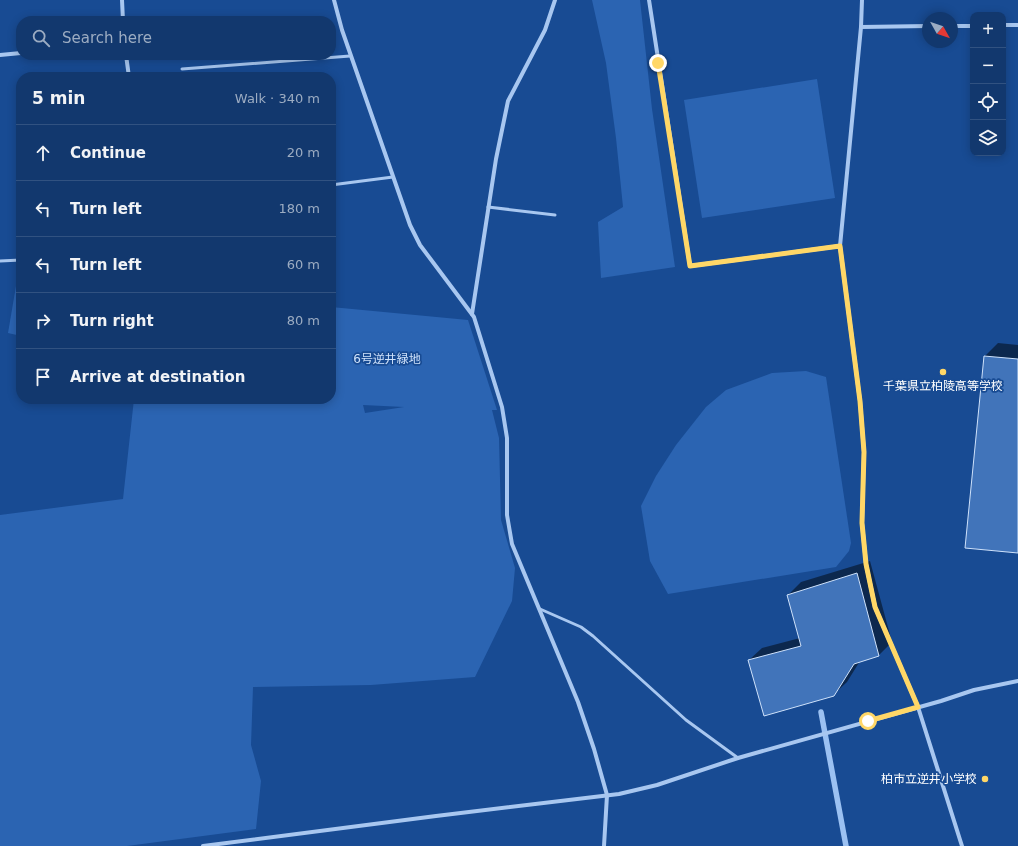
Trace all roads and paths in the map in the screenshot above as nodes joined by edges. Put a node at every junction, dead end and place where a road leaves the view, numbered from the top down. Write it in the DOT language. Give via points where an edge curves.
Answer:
graph roads {
  1 [pos="122,0"];
  2 [pos="334,0"];
  3 [pos="555,0"];
  4 [pos="649,0"];
  5 [pos="862,0"];
  6 [pos="123,16"];
  7 [pos="1006,25"];
  8 [pos="1018,25"];
  9 [pos="922,26"];
  10 [pos="958,26"];
  11 [pos="970,26"];
  12 [pos="862,27"];
  13 [pos="16,53"];
  14 [pos="0,55"];
  15 [pos="350,56"];
  16 [pos="336,57"];
  17 [pos="127,60"];
  18 [pos="298,60"];
  19 [pos="182,69"];
  20 [pos="128,72"];
  21 [pos="393,176"];
  22 [pos="336,184"];
  23 [pos="488,207"];
  24 [pos="555,215"];
  25 [pos="840,246"];
  26 [pos="16,260"];
  27 [pos="0,261"];
  28 [pos="472,314"];
  29 [pos="540,609"];
  30 [pos="1018,682"];
  31 [pos="918,707"];
  32 [pos="738,758"];
  33 [pos="607,796"];
  34 [pos="203,846"];
  35 [pos="604,846"];
  36 [pos="962,846"];
  1 -- 6 [label="street"];
  2 -- 15 [label="street"];
  3 -- 23 [label="street" via="545,30 508,101"];
  4 -- 25 [label="street" via="690,266"];
  5 -- 12 [label="street"];
  7 -- 8 [label="street"];
  9 -- 12 [label="street"];
  10 -- 11 [label="street"];
  12 -- 25 [label="street"];
  13 -- 14 [label="street"];
  15 -- 16 [label="lane"];
  15 -- 21 [label="street"];
  17 -- 20 [label="street"];
  18 -- 19 [label="lane"];
  21 -- 22 [label="lane"];
  21 -- 28 [label="street" via="410,225 420,245"];
  23 -- 24 [label="lane"];
  23 -- 28 [label="street"];
  25 -- 31 [label="street" via="860,401 864,452 862,523 866,564 875,607"];
  26 -- 27 [label="lane"];
  28 -- 29 [label="street" via="502,407 507,438 507,515 512,544"];
  29 -- 32 [label="lane" via="580,627 593,636 686,720"];
  29 -- 33 [label="street" via="578,702"];
  30 -- 31 [label="street" via="974,690"];
  31 -- 32 [label="street"];
  31 -- 36 [label="street"];
  32 -- 33 [label="street" via="657,785"];
  33 -- 34 [label="street"];
  33 -- 35 [label="street"];
}
